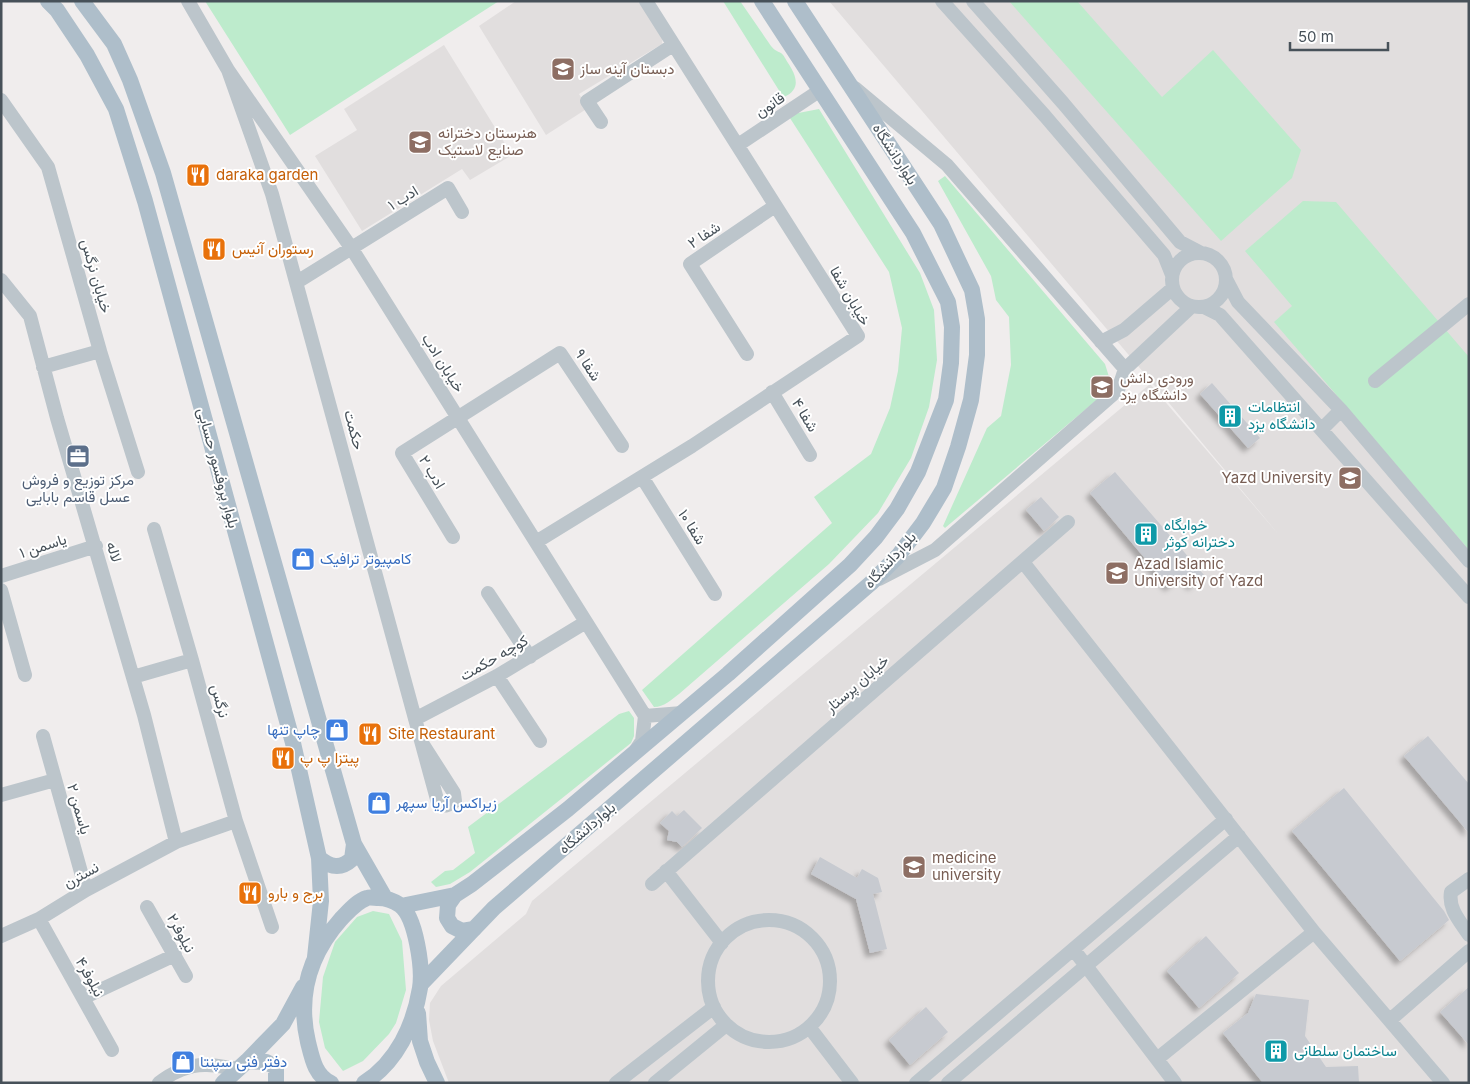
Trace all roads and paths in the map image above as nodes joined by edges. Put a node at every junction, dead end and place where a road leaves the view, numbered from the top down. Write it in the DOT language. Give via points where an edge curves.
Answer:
graph roads {
  1 [pos="48,1"];
  2 [pos="82,1"];
  3 [pos="188,1"];
  4 [pos="646,1"];
  5 [pos="762,1"];
  6 [pos="795,1"];
  7 [pos="942,1"];
  8 [pos="973,1"];
  9 [pos="673,44"];
  10 [pos="228,70"];
  11 [pos="850,84"];
  12 [pos="819,90"];
  13 [pos="1,100"];
  14 [pos="1063,103"];
  15 [pos="1045,116"];
  16 [pos="6,117"];
  17 [pos="600,122"];
  18 [pos="738,145"];
  19 [pos="775,206"];
  20 [pos="462,212"];
  21 [pos="352,249"];
  22 [pos="1201,253"];
  23 [pos="1226,279"];
  24 [pos="1,280"];
  25 [pos="297,282"];
  26 [pos="1173,282"];
  27 [pos="1469,304"];
  28 [pos="1198,307"];
  29 [pos="1101,342"];
  30 [pos="100,351"];
  31 [pos="747,354"];
  32 [pos="43,367"];
  33 [pos="1124,369"];
  34 [pos="1375,381"];
  35 [pos="772,392"];
  36 [pos="1341,410"];
  37 [pos="458,417"];
  38 [pos="1322,429"];
  39 [pos="622,446"];
  40 [pos="810,454"];
  41 [pos="138,472"];
  42 [pos="642,477"];
  43 [pos="1068,522"];
  44 [pos="154,529"];
  45 [pos="453,537"];
  46 [pos="536,542"];
  47 [pos="96,546"];
  48 [pos="1022,562"];
  49 [pos="1469,562"];
  50 [pos="1,576"];
  51 [pos="871,583"];
  52 [pos="1,590"];
  53 [pos="488,594"];
  54 [pos="715,594"];
  55 [pos="1469,597"];
  56 [pos="586,622"];
  57 [pos="530,657"];
  58 [pos="192,660"];
  59 [pos="25,675"];
  60 [pos="497,676"];
  61 [pos="133,677"];
  62 [pos="682,713"];
  63 [pos="645,716"];
  64 [pos="415,720"];
  65 [pos="43,736"];
  66 [pos="540,741"];
  67 [pos="633,754"];
  68 [pos="55,780"];
  69 [pos="1,795"];
  70 [pos="438,803"];
  71 [pos="1226,819"];
  72 [pos="236,821"];
  73 [pos="1239,836"];
  74 [pos="176,842"];
  75 [pos="354,844"];
  76 [pos="319,858"];
  77 [pos="666,871"];
  78 [pos="1469,879"];
  79 [pos="652,884"];
  80 [pos="86,890"];
  81 [pos="455,895"];
  82 [pos="386,898"];
  83 [pos="148,906"];
  84 [pos="401,906"];
  85 [pos="39,918"];
  86 [pos="272,927"];
  87 [pos="474,929"];
  88 [pos="1314,932"];
  89 [pos="1469,934"];
  90 [pos="1,936"];
  91 [pos="722,943"];
  92 [pos="1074,950"];
  93 [pos="1469,951"];
  94 [pos="175,955"];
  95 [pos="315,957"];
  96 [pos="1087,966"];
  97 [pos="186,976"];
  98 [pos="307,978"];
  99 [pos="421,984"];
  100 [pos="83,998"];
  101 [pos="417,1006"];
  102 [pos="714,1007"];
  103 [pos="1390,1020"];
  104 [pos="726,1025"];
  105 [pos="810,1028"];
  106 [pos="112,1050"];
  107 [pos="1157,1058"];
  108 [pos="243,1065"];
  109 [pos="321,1081"];
  110 [pos="159,1083"];
  111 [pos="223,1083"];
  112 [pos="276,1083"];
  113 [pos="364,1083"];
  114 [pos="437,1083"];
  115 [pos="616,1083"];
  116 [pos="655,1083"];
  117 [pos="852,1083"];
  118 [pos="916,1083"];
  119 [pos="948,1083"];
  120 [pos="1175,1083"];
  121 [pos="1443,1083"];
  1 -- 76 [label="main road, بلوار پروفسور حسابی" via="87,55 116,109 146,201 293,744"];
  2 -- 75 [label="main road, بلوار پروفسور حسابی" via="114,44 163,173"];
  3 -- 10 [label="street, خیابان ادب"];
  4 -- 9 [label="street, خیابان شفا"];
  5 -- 12 [label="main road, بلواردانشگاه"];
  6 -- 11 [label="main road, بلواردانشگاه"];
  7 -- 15 [label="street"];
  8 -- 14 [label="street"];
  9 -- 17 [label="street" via="586,100"];
  9 -- 18 [label="street, خیابان شفا"];
  10 -- 21 [label="street, خیابان ادب"];
  10 -- 25 [label="street, حکمت" via="272,194"];
  11 -- 29 [label="street" via="946,165"];
  11 -- 51 [label="main road, بلواردانشگاه" via="941,224 972,290 977,319 977,355 971,400 944,488 924,523"];
  12 -- 18 [label="street, قانون"];
  12 -- 62 [label="main road, بلواردانشگاه" via="913,233 948,302 952,362 946,400 918,472 876,537 850,566"];
  13 -- 16 [label="street, خیابان نرگس"];
  14 -- 15 [label="street"];
  14 -- 22 [label="street" via="1180,242"];
  15 -- 26 [label="street" via="1164,255"];
  16 -- 30 [label="street, خیابان نرگس" via="48,167"];
  18 -- 19 [label="street, خیابان شفا"];
  19 -- 31 [label="street, شفا ۲" via="690,264"];
  19 -- 35 [label="street, خیابان شفا" via="858,336"];
  20 -- 21 [label="street, ادب ۱" via="448,188"];
  21 -- 25 [label="street"];
  21 -- 37 [label="street, خیابان ادب"];
  22 -- 23 [label="street" via="1214,257 1223,266"];
  22 -- 26 [label="street" via="1188,255 1178,263"];
  23 -- 28 [label="street" via="1224,292 1216,302"];
  23 -- 36 [label="street" via="1238,302"];
  24 -- 32 [label="street, لاله" via="30,316"];
  25 -- 64 [label="street, حکمت"];
  26 -- 28 [label="street" via="1180,300"];
  26 -- 29 [label="street" via="1124,330"];
  27 -- 34 [label="street"];
  28 -- 33 [label="street"];
  28 -- 38 [label="street" via="1220,315"];
  29 -- 33 [label="street"];
  30 -- 32 [label="street"];
  30 -- 41 [label="street, خیابان نرگس"];
  32 -- 47 [label="street, لاله"];
  33 -- 51 [label="street" via="1118,390 935,550"];
  35 -- 40 [label="street, شفا ۴"];
  35 -- 42 [label="street, خیابان شفا"];
  36 -- 38 [label="street"];
  36 -- 49 [label="street"];
  37 -- 39 [label="street, شفا ۹" via="560,353"];
  37 -- 45 [label="street, ادب ۲" via="402,453"];
  37 -- 46 [label="street, خیابان ادب"];
  38 -- 55 [label="street"];
  42 -- 46 [label="street, خیابان شفا"];
  42 -- 54 [label="street, شفا ۱۰"];
  43 -- 48 [label="street, خیابان پرستار"];
  44 -- 58 [label="street, نرگس"];
  46 -- 56 [label="street, خیابان ادب"];
  47 -- 50 [label="street, یاسمن ۱"];
  47 -- 61 [label="street, لاله"];
  48 -- 71 [label="street"];
  48 -- 77 [label="street, خیابان پرستار"];
  51 -- 87 [label="main road, بلواردانشگاه" via="494,908"];
  52 -- 59 [label="street"];
  53 -- 57 [label="street"];
  56 -- 57 [label="street, کوچه حکمت"];
  56 -- 63 [label="street, خیابان ادب"];
  57 -- 60 [label="street, کوچه حکمت"];
  58 -- 61 [label="street"];
  58 -- 72 [label="street, نرگس"];
  60 -- 64 [label="street, کوچه حکمت"];
  60 -- 66 [label="street"];
  61 -- 74 [label="street, لاله"];
  62 -- 63 [label="street"];
  62 -- 67 [label="main road, بلواردانشگاه"];
  63 -- 67 [label="street" via="642,741"];
  64 -- 70 [label="street, حکمت"];
  65 -- 68 [label="street, یاسمن ۲"];
  67 -- 81 [label="main road, بلواردانشگاه" via="568,809"];
  68 -- 69 [label="street"];
  68 -- 80 [label="street, یاسمن ۲"];
  71 -- 73 [label="street"];
  71 -- 92 [label="street"];
  72 -- 74 [label="street"];
  72 -- 86 [label="street, نرگس"];
  73 -- 88 [label="street"];
  73 -- 96 [label="street"];
  74 -- 80 [label="street, نسترن"];
  75 -- 76 [label="main road" via="352,859 341,866 328,865"];
  75 -- 82 [label="main road, بلوار پروفسور حسابی"];
  76 -- 95 [label="main road, بلوار پروفسور حسابی" via="321,901"];
  77 -- 79 [label="street, خیابان پرستار"];
  77 -- 91 [label="street"];
  78 -- 89 [label="street" via="1452,892 1450,900 1452,910"];
  80 -- 85 [label="street, نسترن"];
  81 -- 84 [label="main road, بلواردانشگاه"];
  81 -- 87 [label="main road" via="448,904 447,918 452,926 462,931"];
  82 -- 84 [label="main road"];
  82 -- 95 [label="main road" via="368,898 350,909 328,934"];
  83 -- 94 [label="street, نیلوفر۲"];
  84 -- 99 [label="main road" via="412,925 420,958"];
  85 -- 90 [label="street, نسترن"];
  85 -- 100 [label="street, نیلوفر۴"];
  87 -- 99 [label="main road, بلواردانشگاه"];
  88 -- 103 [label="street"];
  88 -- 107 [label="street"];
  91 -- 102 [label="street" via="712,960 708,980"];
  91 -- 105 [label="street" via="737,929 756,921 776,920 796,926 812,937 824,953 830,973 830,993 823,1012"];
  92 -- 96 [label="street"];
  92 -- 118 [label="street"];
  93 -- 103 [label="street"];
  94 -- 97 [label="street, نیلوفر۲"];
  94 -- 100 [label="street"];
  95 -- 98 [label="main road"];
  96 -- 107 [label="street"];
  96 -- 119 [label="street"];
  98 -- 108 [label="main road" via="284,1024"];
  98 -- 109 [label="main road" via="304,1027"];
  99 -- 101 [label="main road"];
  100 -- 106 [label="street, نیلوفر۴"];
  101 -- 113 [label="main road" via="410,1028 397,1050 375,1076"];
  101 -- 114 [label="main road" via="420,1041"];
  102 -- 104 [label="street"];
  102 -- 115 [label="street"];
  103 -- 121 [label="street"];
  104 -- 105 [label="street" via="738,1034 767,1043 783,1042"];
  104 -- 116 [label="street"];
  105 -- 117 [label="street"];
  107 -- 120 [label="street"];
  108 -- 110 [label="street" via="206,1064 184,1069"];
  108 -- 111 [label="main road"];
  108 -- 112 [label="main road" via="266,1062 276,1067"];
}
